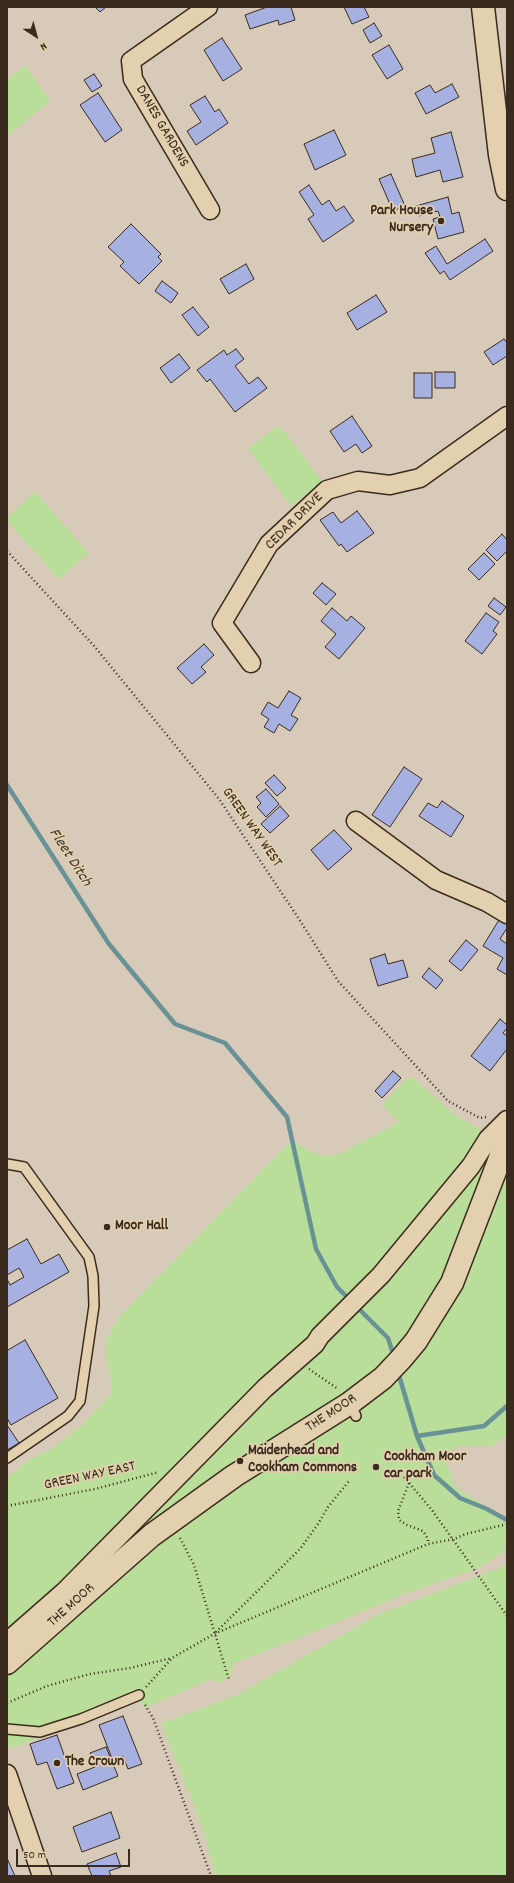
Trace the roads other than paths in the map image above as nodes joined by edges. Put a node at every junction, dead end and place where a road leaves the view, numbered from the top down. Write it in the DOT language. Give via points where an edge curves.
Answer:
graph roads {
  1 [pos="208,7"];
  2 [pos="483,7"];
  3 [pos="507,189"];
  4 [pos="210,210"];
  5 [pos="507,416"];
  6 [pos="251,663"];
  7 [pos="356,820"];
  8 [pos="507,914"];
  9 [pos="507,1120"];
  10 [pos="507,1135"];
  11 [pos="7,1164"];
  12 [pos="7,1458"];
  13 [pos="7,1642"];
  14 [pos="7,1663"];
  15 [pos="139,1694"];
  16 [pos="7,1729"];
  17 [pos="7,1774"];
  18 [pos="42,1876"];
  1 -- 4 [label="street, DANES GARDENS" via="131,61 133,79"];
  2 -- 3 [label="main road" via="500,155"];
  5 -- 6 [label="street, CEDAR DRIVE" via="420,478 390,485 358,481 326,490 269,544 222,623"];
  7 -- 8 [label="street" via="436,880 487,902"];
  9 -- 13 [label="street" via="488,1139 470,1166 381,1275 315,1344 265,1388 64,1592"];
  10 -- 14 [label="main road, THE MOOR" via="452,1283 416,1341 383,1378 353,1409 234,1476 152,1535"];
  11 -- 12 [label="lane" via="24,1167 89,1257 93,1276 94,1306 80,1401 68,1416"];
  15 -- 16 [label="lane" via="81,1719 40,1732"];
  17 -- 18 [label="street"];
}
